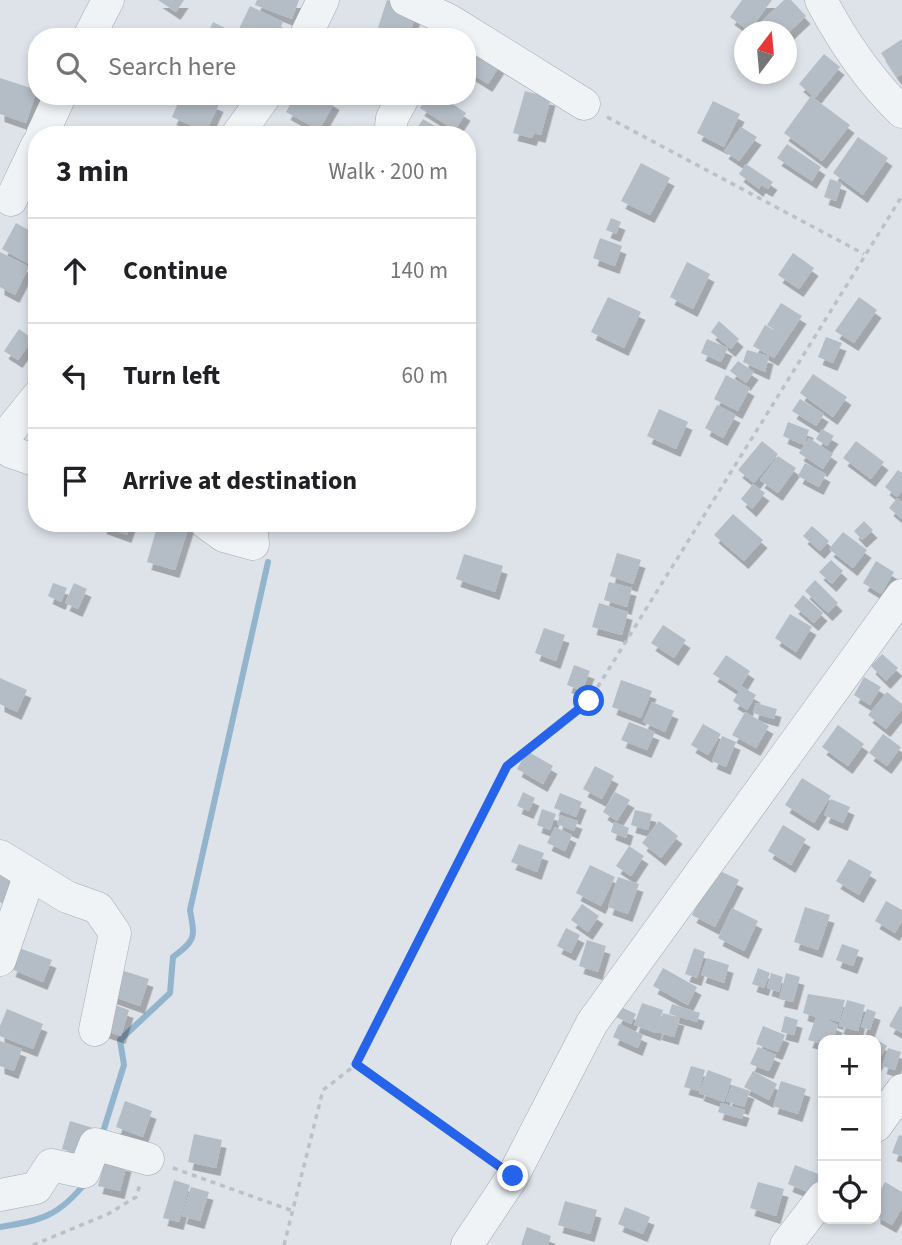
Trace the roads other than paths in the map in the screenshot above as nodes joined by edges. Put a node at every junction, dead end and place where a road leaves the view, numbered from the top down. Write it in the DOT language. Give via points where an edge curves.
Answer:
graph roads {
  1 [pos="108,0"];
  2 [pos="323,0"];
  3 [pos="406,0"];
  4 [pos="821,0"];
  5 [pos="94,28"];
  6 [pos="309,28"];
  7 [pos="444,28"];
  8 [pos="476,45"];
  9 [pos="584,104"];
  10 [pos="56,105"];
  11 [pos="259,105"];
  12 [pos="399,105"];
  13 [pos="902,112"];
  14 [pos="46,126"];
  15 [pos="243,126"];
  16 [pos="391,126"];
  17 [pos="28,164"];
  18 [pos="11,200"];
  19 [pos="28,408"];
  20 [pos="1,442"];
  21 [pos="28,458"];
  22 [pos="218,532"];
  23 [pos="252,532"];
  24 [pos="902,595"];
  25 [pos="0,856"];
  26 [pos="30,874"];
  27 [pos="0,960"];
  28 [pos="95,1030"];
  29 [pos="902,1090"];
  30 [pos="881,1119"];
  31 [pos="148,1159"];
  32 [pos="0,1195"];
  33 [pos="818,1203"];
  34 [pos="467,1245"];
  35 [pos="786,1245"];
  1 -- 5 [label="street"];
  2 -- 6 [label="street"];
  3 -- 7 [label="street"];
  4 -- 13 [label="street" via="875,87"];
  8 -- 9 [label="street"];
  10 -- 14 [label="street"];
  11 -- 15 [label="street"];
  12 -- 16 [label="street"];
  17 -- 18 [label="street"];
  19 -- 20 [label="street"];
  20 -- 21 [label="street" via="11,452"];
  22 -- 23 [label="street" via="253,544"];
  24 -- 34 [label="street" via="592,1023 513,1176"];
  25 -- 26 [label="street"];
  26 -- 27 [label="street"];
  26 -- 28 [label="street" via="67,897 98,908 115,933"];
  29 -- 30 [label="street"];
  31 -- 32 [label="street" via="95,1144 84,1172 51,1164 36,1188"];
  33 -- 35 [label="street"];
}
